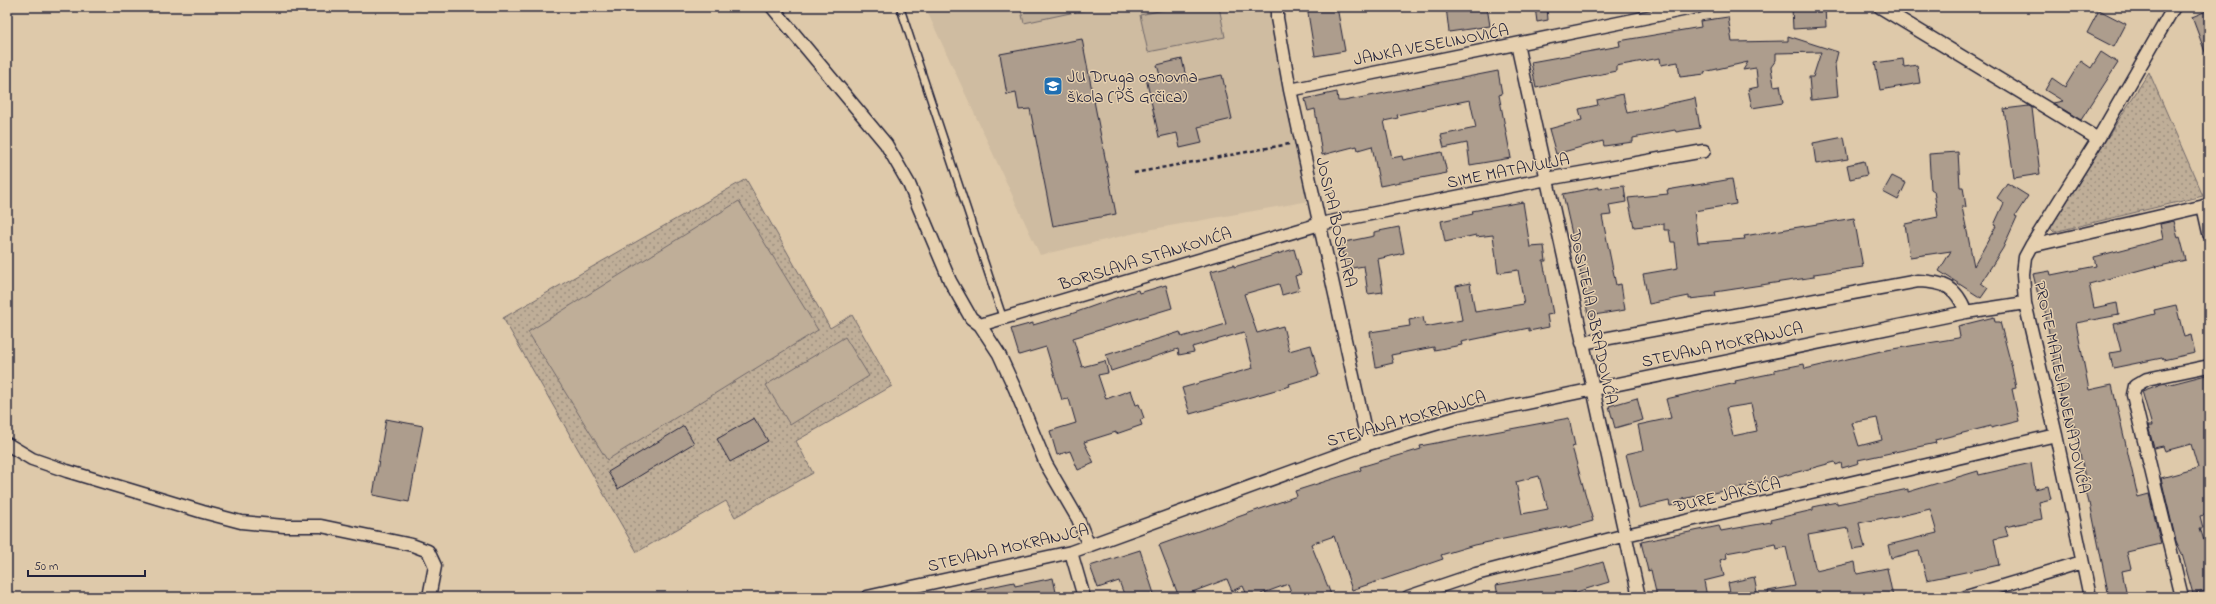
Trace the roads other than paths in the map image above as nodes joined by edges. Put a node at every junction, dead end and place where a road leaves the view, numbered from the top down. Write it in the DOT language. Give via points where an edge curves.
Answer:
graph roads {
  1 [pos="772,7"];
  2 [pos="900,7"];
  3 [pos="1277,7"];
  4 [pos="1697,7"];
  5 [pos="1880,7"];
  6 [pos="2174,7"];
  7 [pos="1517,44"];
  8 [pos="1290,90"];
  9 [pos="2098,138"];
  10 [pos="1704,151"];
  11 [pos="1547,179"];
  12 [pos="2206,205"];
  13 [pos="1320,224"];
  14 [pos="2209,233"];
  15 [pos="2031,246"];
  16 [pos="2025,303"];
  17 [pos="1966,312"];
  18 [pos="1003,318"];
  19 [pos="980,326"];
  20 [pos="1582,343"];
  21 [pos="2209,366"];
  22 [pos="1592,388"];
  23 [pos="2056,435"];
  24 [pos="7,444"];
  25 [pos="1368,444"];
  26 [pos="1626,535"];
  27 [pos="1089,546"];
  28 [pos="1071,552"];
  29 [pos="2082,562"];
  30 [pos="429,597"];
  31 [pos="867,597"];
  32 [pos="1084,597"];
  33 [pos="1408,597"];
  34 [pos="1639,597"];
  35 [pos="1966,597"];
  36 [pos="2090,597"];
  37 [pos="2182,597"];
  1 -- 19 [label="street" via="886,144 909,184 950,281 971,318"];
  2 -- 18 [label="lane"];
  3 -- 8 [label="street, JOSIPA BOSNARA"];
  4 -- 7 [label="street, JANKA VESELINOVIĆA"];
  5 -- 9 [label="street"];
  6 -- 9 [label="street, PROTE MATEJA NENADOVIĆA"];
  7 -- 8 [label="street, JANKA VESELINOVIĆA"];
  7 -- 11 [label="street, DOSITEJA OBRADOVIĆA"];
  8 -- 13 [label="street, JOSIPA BOSNARA"];
  9 -- 15 [label="street, PROTE MATEJA NENADOVIĆA"];
  10 -- 11 [label="street, SIME MATAVULJA"];
  11 -- 13 [label="street, SIME MATAVULJA"];
  11 -- 20 [label="street, DOSITEJA OBRADOVIĆA"];
  12 -- 14 [label="street"];
  12 -- 15 [label="street"];
  13 -- 18 [label="street, BORISLAVA STANKOVIĆA"];
  13 -- 25 [label="street, JOSIPA BOSNARA"];
  15 -- 16 [label="street, PROTE MATEJA NENADOVIĆA" via="2025,257 2023,274"];
  16 -- 17 [label="street, STEVANA MOKRANJCA"];
  16 -- 23 [label="street, PROTE MATEJA NENADOVIĆA"];
  17 -- 20 [label="street, STEVANA MOKRANJCA" via="1961,300 1948,286 1918,281"];
  17 -- 22 [label="street, STEVANA MOKRANJCA"];
  18 -- 19 [label="street, BORISLAVA STANKOVIĆA"];
  19 -- 27 [label="street" via="998,354 1046,464 1078,519"];
  20 -- 22 [label="street, DOSITEJA OBRADOVIĆA"];
  21 -- 37 [label="street" via="2146,379 2135,386 2133,395"];
  22 -- 25 [label="street, STEVANA MOKRANJCA" via="1459,417"];
  22 -- 26 [label="street, DOSITEJA OBRADOVIĆA"];
  23 -- 26 [label="street, ĐURE JAKŠIĆA"];
  23 -- 29 [label="street, PROTE MATEJA NENADOVIĆA"];
  24 -- 30 [label="street" via="32,459 67,472 233,520 284,526 321,526 412,545 428,551 435,566"];
  25 -- 27 [label="street, STEVANA MOKRANJCA"];
  26 -- 33 [label="street, ĐURE JAKŠIĆA" via="1476,574"];
  26 -- 34 [label="street, DOSITEJA OBRADOVIĆA"];
  27 -- 28 [label="street, STEVANA MOKRANJCA"];
  28 -- 31 [label="street, STEVANA MOKRANJCA"];
  28 -- 32 [label="street"];
  29 -- 35 [label="street"];
  29 -- 36 [label="street, PROTE MATEJA NENADOVIĆA"];
}
